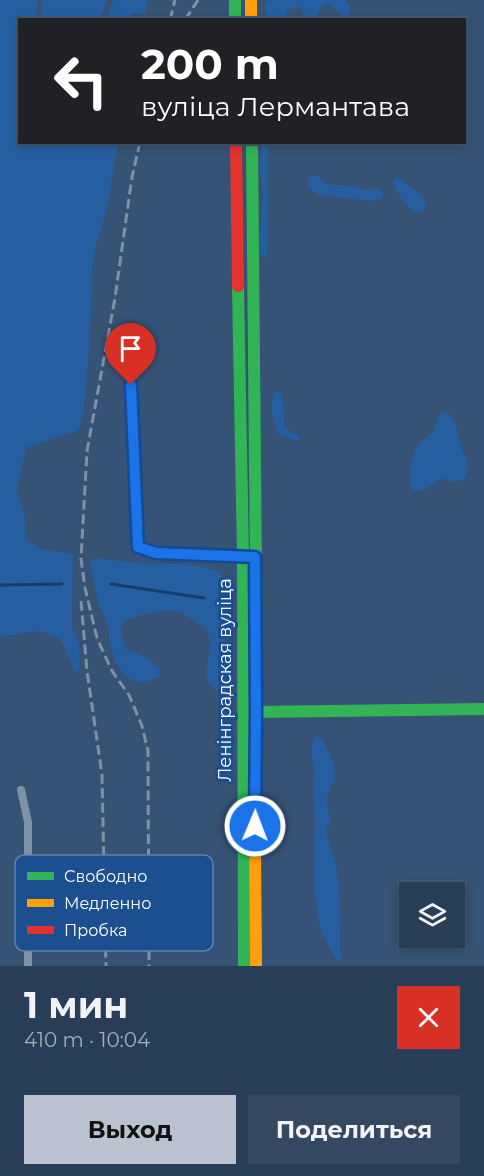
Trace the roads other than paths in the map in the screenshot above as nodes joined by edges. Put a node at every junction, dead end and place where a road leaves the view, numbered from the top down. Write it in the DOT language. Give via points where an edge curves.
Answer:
graph roads {
  1 [pos="235,0"];
  2 [pos="251,0"];
  3 [pos="235,18"];
  4 [pos="251,18"];
  5 [pos="236,144"];
  6 [pos="252,144"];
  7 [pos="240,372"];
  8 [pos="254,372"];
  9 [pos="131,385"];
  10 [pos="249,557"];
  11 [pos="484,709"];
  12 [pos="243,712"];
  13 [pos="256,712"];
  14 [pos="21,790"];
  15 [pos="28,855"];
  16 [pos="244,966"];
  17 [pos="256,966"];
  1 -- 3 [label="main road"];
  2 -- 4 [label="main road"];
  5 -- 7 [label="main road, Ленінградская вуліца"];
  6 -- 8 [label="main road, Ленінградская вуліца"];
  7 -- 8 [label="street"];
  7 -- 10 [label="main road, Ленінградская вуліца"];
  8 -- 10 [label="main road, Ленінградская вуліца"];
  9 -- 10 [label="street" via="138,547 156,553"];
  10 -- 12 [label="main road, Ленінградская вуліца"];
  10 -- 13 [label="main road, Ленінградская вуліца"];
  11 -- 13 [label="main road"];
  12 -- 13 [label="main road"];
  12 -- 16 [label="main road, Ленінградская вуліца"];
  13 -- 17 [label="main road, Ленінградская вуліца"];
  14 -- 15 [label="street" via="28,822"];
}
